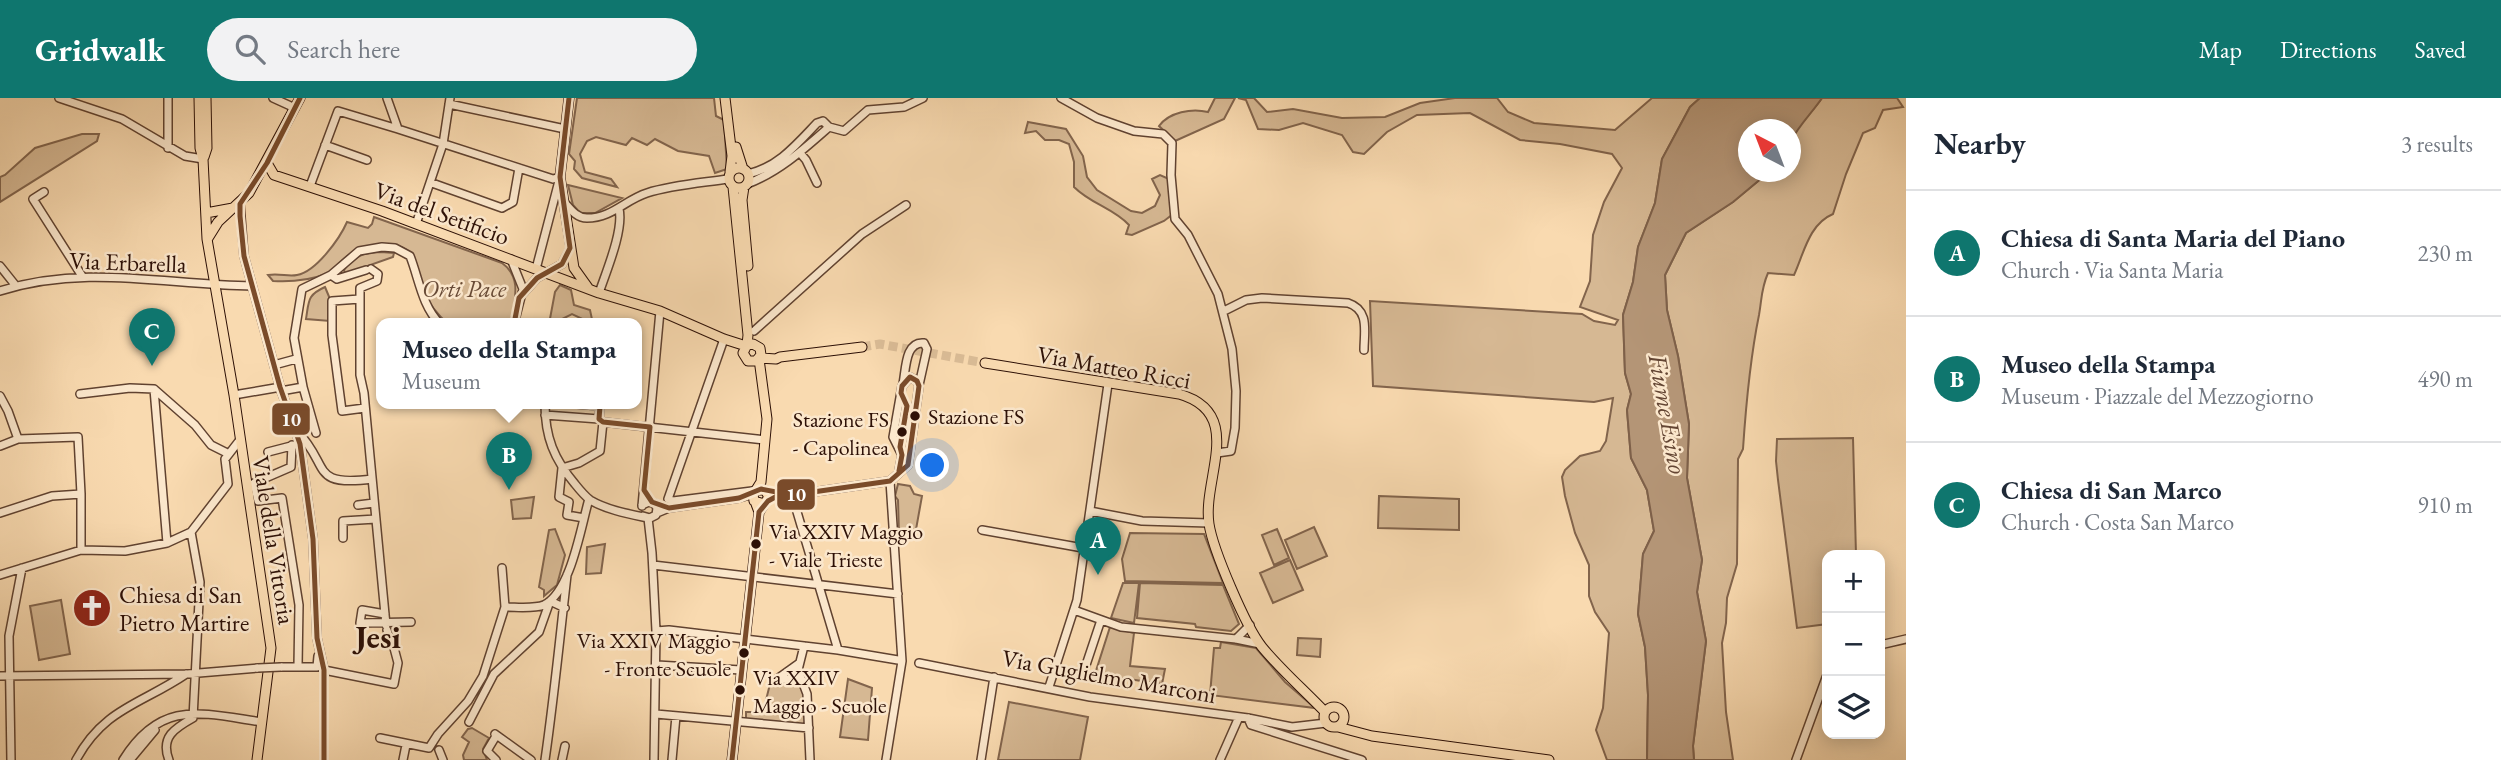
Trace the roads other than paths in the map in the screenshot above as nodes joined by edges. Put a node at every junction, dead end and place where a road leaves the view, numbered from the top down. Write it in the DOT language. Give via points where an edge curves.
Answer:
graph roads {
  1 [pos="59,98"];
  2 [pos="168,98"];
  3 [pos="199,98"];
  4 [pos="206,98"];
  5 [pos="273,98"];
  6 [pos="300,98"];
  7 [pos="387,98"];
  8 [pos="569,98"];
  9 [pos="725,98"];
  10 [pos="730,98"];
  11 [pos="923,98"];
  12 [pos="1061,98"];
  13 [pos="449,101"];
  14 [pos="295,108"];
  15 [pos="829,127"];
  16 [pos="398,129"];
  17 [pos="565,129"];
  18 [pos="443,144"];
  19 [pos="326,145"];
  20 [pos="169,148"];
  21 [pos="800,153"];
  22 [pos="203,159"];
  23 [pos="367,160"];
  24 [pos="267,163"];
  25 [pos="519,168"];
  26 [pos="745,171"];
  27 [pos="280,177"];
  28 [pos="560,177"];
  29 [pos="737,182"];
  30 [pos="432,183"];
  31 [pos="817,183"];
  32 [pos="253,186"];
  33 [pos="310,186"];
  34 [pos="44,192"];
  35 [pos="565,203"];
  36 [pos="240,204"];
  37 [pos="906,205"];
  38 [pos="619,209"];
  39 [pos="229,212"];
  40 [pos="206,214"];
  41 [pos="240,216"];
  42 [pos="416,224"];
  43 [pos="208,239"];
  44 [pos="570,248"];
  45 [pos="511,258"];
  46 [pos="0,266"];
  47 [pos="541,270"];
  48 [pos="331,275"];
  49 [pos="82,276"];
  50 [pos="16,286"];
  51 [pos="214,286"];
  52 [pos="252,286"];
  53 [pos="0,291"];
  54 [pos="595,292"];
  55 [pos="519,298"];
  56 [pos="360,299"];
  57 [pos="660,311"];
  58 [pos="1224,311"];
  59 [pos="435,318"];
  60 [pos="515,318"];
  61 [pos="751,328"];
  62 [pos="730,341"];
  63 [pos="862,347"];
  64 [pos="1364,350"];
  65 [pos="753,352"];
  66 [pos="778,358"];
  67 [pos="296,359"];
  68 [pos="985,363"];
  69 [pos="274,365"];
  70 [pos="761,380"];
  71 [pos="1108,384"];
  72 [pos="902,386"];
  73 [pos="919,386"];
  74 [pos="303,387"];
  75 [pos="154,389"];
  76 [pos="278,390"];
  77 [pos="80,394"];
  78 [pos="234,395"];
  79 [pos="0,396"];
  80 [pos="365,407"];
  81 [pos="545,409"];
  82 [pos="600,409"];
  83 [pos="545,415"];
  84 [pos="601,421"];
  85 [pos="650,427"];
  86 [pos="296,430"];
  87 [pos="692,431"];
  88 [pos="316,433"];
  89 [pos="18,439"];
  90 [pos="765,440"];
  91 [pos="239,441"];
  92 [pos="296,445"];
  93 [pos="0,446"];
  94 [pos="268,452"];
  95 [pos="1216,453"];
  96 [pos="229,454"];
  97 [pos="562,468"];
  98 [pos="900,471"];
  99 [pos="372,481"];
  100 [pos="890,481"];
  101 [pos="644,490"];
  102 [pos="81,494"];
  103 [pos="792,495"];
  104 [pos="760,496"];
  105 [pos="589,499"];
  106 [pos="374,503"];
  107 [pos="653,503"];
  108 [pos="358,505"];
  109 [pos="671,505"];
  110 [pos="641,507"];
  111 [pos="1090,511"];
  112 [pos="0,513"];
  113 [pos="626,513"];
  114 [pos="657,513"];
  115 [pos="583,518"];
  116 [pos="648,518"];
  117 [pos="376,519"];
  118 [pos="1209,523"];
  119 [pos="982,530"];
  120 [pos="191,532"];
  121 [pos="343,538"];
  122 [pos="167,543"];
  123 [pos="1083,548"];
  124 [pos="81,550"];
  125 [pos="653,565"];
  126 [pos="22,568"];
  127 [pos="502,568"];
  128 [pos="0,575"];
  129 [pos="567,575"];
  130 [pos="752,576"];
  131 [pos="818,586"];
  132 [pos="898,594"];
  133 [pos="550,601"];
  134 [pos="505,607"];
  135 [pos="565,607"];
  136 [pos="1074,610"];
  137 [pos="386,620"];
  138 [pos="1101,620"];
  139 [pos="411,622"];
  140 [pos="1250,625"];
  141 [pos="656,631"];
  142 [pos="0,635"];
  143 [pos="9,636"];
  144 [pos="745,639"];
  145 [pos="1236,639"];
  146 [pos="1906,639"];
  147 [pos="1260,644"];
  148 [pos="1885,644"];
  149 [pos="804,646"];
  150 [pos="838,650"];
  151 [pos="900,661"];
  152 [pos="919,663"];
  153 [pos="798,664"];
  154 [pos="656,665"];
  155 [pos="298,666"];
  156 [pos="320,668"];
  157 [pos="741,670"];
  158 [pos="1084,671"];
  159 [pos="191,673"];
  160 [pos="170,674"];
  161 [pos="0,676"];
  162 [pos="10,676"];
  163 [pos="994,677"];
  164 [pos="802,680"];
  165 [pos="171,684"];
  166 [pos="1049,687"];
  167 [pos="1822,690"];
  168 [pos="656,714"];
  169 [pos="193,715"];
  170 [pos="1327,715"];
  171 [pos="676,716"];
  172 [pos="1239,717"];
  173 [pos="1248,718"];
  174 [pos="166,720"];
  175 [pos="736,721"];
  176 [pos="262,722"];
  177 [pos="468,722"];
  178 [pos="1341,723"];
  179 [pos="809,728"];
  180 [pos="380,738"];
  181 [pos="0,743"];
  182 [pos="9,743"];
  183 [pos="406,745"];
  184 [pos="565,746"];
  185 [pos="436,749"];
  186 [pos="11,760"];
  187 [pos="76,760"];
  188 [pos="123,760"];
  189 [pos="130,760"];
  190 [pos="169,760"];
  191 [pos="257,760"];
  192 [pos="324,760"];
  193 [pos="403,760"];
  194 [pos="443,760"];
  195 [pos="496,760"];
  196 [pos="531,760"];
  197 [pos="545,760"];
  198 [pos="562,760"];
  199 [pos="654,760"];
  200 [pos="672,760"];
  201 [pos="732,760"];
  202 [pos="810,760"];
  203 [pos="886,760"];
  204 [pos="981,760"];
  205 [pos="1220,760"];
  206 [pos="1362,760"];
  207 [pos="1549,760"];
  208 [pos="1796,760"];
  1 -- 20 [label="street" via="122,119"];
  2 -- 20 [label="street"];
  3 -- 22 [label="main road"];
  4 -- 22 [label="main road"];
  5 -- 14 [label="street"];
  6 -- 14 [label="main road"];
  7 -- 16 [label="street"];
  8 -- 17 [label="main road"];
  9 -- 29 [label="main road"];
  10 -- 26 [label="main road" via="737,155"];
  11 -- 15 [label="street" via="904,107 868,110 844,131"];
  12 -- 58 [label="street" via="1097,118 1168,137 1177,223 1188,235"];
  13 -- 17 [label="street"];
  13 -- 18 [label="street"];
  14 -- 24 [label="main road"];
  15 -- 21 [label="street"];
  15 -- 26 [label="street" via="824,121 817,123 776,163"];
  16 -- 18 [label="street"];
  16 -- 19 [label="street" via="338,111"];
  17 -- 28 [label="main road"];
  18 -- 25 [label="street"];
  18 -- 30 [label="street"];
  19 -- 23 [label="street"];
  19 -- 33 [label="street"];
  20 -- 22 [label="street"];
  21 -- 29 [label="street" via="764,177"];
  21 -- 31 [label="street"];
  22 -- 40 [label="main road, Viale della Vittoria"];
  24 -- 27 [label="main road"];
  24 -- 32 [label="main road"];
  25 -- 28 [label="street"];
  25 -- 30 [label="street" via="513,202 502,208"];
  26 -- 29 [label="main road"];
  26 -- 29 [label="main road" via="736,168"];
  27 -- 32 [label="main road"];
  27 -- 33 [label="main road, Via del Setificio"];
  28 -- 35 [label="main road"];
  28 -- 47 [label="street"];
  29 -- 38 [label="street" via="671,187 634,197"];
  29 -- 61 [label="main road"];
  30 -- 42 [label="street"];
  32 -- 36 [label="main road"];
  33 -- 42 [label="main road, Via del Setificio"];
  34 -- 49 [label="street" via="33,199"];
  35 -- 38 [label="street" via="580,217 589,218"];
  35 -- 44 [label="main road"];
  36 -- 39 [label="main road"];
  36 -- 40 [label="main road"];
  36 -- 41 [label="street"];
  37 -- 61 [label="street" via="862,234 764,323"];
  38 -- 54 [label="street" via="619,225"];
  39 -- 41 [label="street"];
  39 -- 43 [label="main road"];
  40 -- 43 [label="main road, Viale della Vittoria"];
  41 -- 52 [label="street"];
  42 -- 45 [label="main road, Via del Setificio"];
  43 -- 51 [label="main road, Viale della Vittoria"];
  44 -- 47 [label="street" via="562,264"];
  44 -- 54 [label="main road" via="576,273"];
  45 -- 47 [label="main road, Via del Setificio"];
  45 -- 55 [label="street" via="523,289"];
  46 -- 50 [label="street"];
  47 -- 54 [label="main road, Via del Setificio"];
  47 -- 55 [label="street"];
  48 -- 56 [label="street" via="337,279 368,269 377,271 379,277 373,284 360,288"];
  48 -- 59 [label="street" via="359,251 382,247 405,252"];
  48 -- 67 [label="street" via="302,289 294,338"];
  49 -- 50 [label="street, Via Erbarella"];
  49 -- 51 [label="street, Via Erbarella"];
  50 -- 53 [label="street, Via Erbarella"];
  51 -- 52 [label="street, Via Erbarella"];
  51 -- 78 [label="main road, Viale della Vittoria"];
  52 -- 69 [label="street"];
  54 -- 57 [label="main road, Via del Setificio"];
  55 -- 60 [label="street"];
  56 -- 80 [label="street" via="360,375"];
  56 -- 80 [label="street" via="332,301 332,335 342,411"];
  57 -- 62 [label="main road, Via del Setificio"];
  57 -- 85 [label="street"];
  58 -- 64 [label="street" via="1262,298 1348,303 1363,314"];
  58 -- 95 [label="street" via="1235,369 1235,428 1231,451"];
  61 -- 62 [label="main road"];
  61 -- 65 [label="main road"];
  62 -- 65 [label="main road, Via del Setificio"];
  62 -- 87 [label="street"];
  63 -- 66 [label="main road"];
  65 -- 66 [label="main road"];
  65 -- 70 [label="main road"];
  66 -- 70 [label="main road"];
  67 -- 69 [label="street"];
  67 -- 74 [label="street"];
  68 -- 71 [label="main road, Via Matteo Ricci"];
  69 -- 76 [label="street"];
  70 -- 90 [label="main road"];
  71 -- 95 [label="main road, Via Matteo Ricci" via="1179,394 1202,404 1216,425"];
  71 -- 111 [label="street"];
  72 -- 73 [label="street" via="910,377"];
  72 -- 73 [label="street" via="909,351 920,342 927,349"];
  72 -- 98 [label="street" via="893,437 902,455"];
  73 -- 98 [label="street" via="908,465"];
  74 -- 76 [label="street"];
  74 -- 88 [label="street"];
  75 -- 77 [label="street"];
  75 -- 96 [label="street" via="211,445"];
  75 -- 122 [label="street"];
  76 -- 78 [label="street"];
  76 -- 86 [label="street"];
  78 -- 91 [label="main road, Viale della Vittoria"];
  79 -- 89 [label="street"];
  80 -- 99 [label="street"];
  81 -- 83 [label="street"];
  82 -- 84 [label="street"];
  83 -- 84 [label="street"];
  83 -- 97 [label="street" via="550,446"];
  84 -- 85 [label="street"];
  84 -- 97 [label="street" via="600,451"];
  85 -- 87 [label="street"];
  85 -- 101 [label="street"];
  86 -- 92 [label="street"];
  86 -- 99 [label="street" via="323,472 340,482"];
  87 -- 90 [label="street"];
  87 -- 109 [label="street" via="668,499"];
  89 -- 93 [label="street"];
  89 -- 102 [label="street" via="78,437"];
  90 -- 104 [label="main road"];
  91 -- 96 [label="street"];
  91 -- 176 [label="main road, Viale della Vittoria" via="271,648"];
  92 -- 94 [label="street"];
  92 -- 155 [label="street" via="291,467 254,483 258,501 282,498 299,605"];
  92 -- 156 [label="street" via="313,539"];
  95 -- 118 [label="main road, Via Matteo Ricci"];
  96 -- 120 [label="street" via="225,459 228,484"];
  97 -- 105 [label="street"];
  97 -- 115 [label="street" via="559,497 569,502 567,515"];
  98 -- 100 [label="street"];
  99 -- 106 [label="street"];
  100 -- 103 [label="street"];
  100 -- 132 [label="street"];
  101 -- 107 [label="street"];
  101 -- 110 [label="street"];
  102 -- 112 [label="street" via="52,496"];
  102 -- 124 [label="street"];
  103 -- 104 [label="street"];
  103 -- 131 [label="street"];
  104 -- 109 [label="street"];
  104 -- 109 [label="street" via="750,490"];
  104 -- 130 [label="main road"];
  105 -- 113 [label="street"];
  105 -- 115 [label="street"];
  106 -- 108 [label="street"];
  106 -- 117 [label="street"];
  107 -- 109 [label="street"];
  107 -- 110 [label="street"];
  107 -- 114 [label="street"];
  109 -- 114 [label="street"];
  110 -- 113 [label="street"];
  110 -- 116 [label="street"];
  111 -- 118 [label="street" via="1142,521"];
  111 -- 123 [label="street"];
  113 -- 116 [label="street"];
  114 -- 116 [label="street"];
  115 -- 129 [label="street"];
  116 -- 125 [label="street"];
  117 -- 121 [label="street" via="344,521"];
  117 -- 137 [label="street"];
  118 -- 140 [label="main road, Via Matteo Ricci" via="1214,545"];
  119 -- 123 [label="street"];
  120 -- 122 [label="street"];
  120 -- 159 [label="street" via="200,582"];
  122 -- 124 [label="street" via="125,551"];
  123 -- 136 [label="street"];
  124 -- 126 [label="street"];
  125 -- 130 [label="street"];
  125 -- 141 [label="street"];
  126 -- 128 [label="street"];
  126 -- 143 [label="street"];
  127 -- 134 [label="street"];
  129 -- 133 [label="street"];
  129 -- 135 [label="street"];
  130 -- 131 [label="street"];
  130 -- 144 [label="main road"];
  131 -- 132 [label="street"];
  131 -- 150 [label="street"];
  132 -- 151 [label="street"];
  133 -- 134 [label="street" via="541,606"];
  133 -- 135 [label="street"];
  133 -- 177 [label="street" via="538,632 494,674"];
  134 -- 185 [label="street" via="483,676 438,734"];
  135 -- 197 [label="street"];
  136 -- 138 [label="street"];
  136 -- 166 [label="street"];
  137 -- 139 [label="street"];
  137 -- 156 [label="street" via="398,663 394,684"];
  138 -- 145 [label="street" via="1121,627"];
  138 -- 158 [label="street"];
  140 -- 145 [label="street"];
  140 -- 147 [label="main road, Via Matteo Ricci"];
  141 -- 144 [label="street"];
  141 -- 154 [label="street"];
  142 -- 143 [label="street"];
  143 -- 162 [label="street"];
  144 -- 149 [label="street"];
  144 -- 157 [label="main road"];
  145 -- 147 [label="street"];
  146 -- 148 [label="street"];
  147 -- 170 [label="main road, Via Matteo Ricci"];
  149 -- 150 [label="street"];
  149 -- 153 [label="street"];
  150 -- 151 [label="street"];
  151 -- 203 [label="street"];
  152 -- 163 [label="street, Via Guglielmo Marconi"];
  153 -- 164 [label="street"];
  153 -- 164 [label="street" via="777,679"];
  154 -- 157 [label="street"];
  154 -- 168 [label="street"];
  155 -- 156 [label="street"];
  155 -- 159 [label="street, bridge"];
  156 -- 192 [label="street"];
  157 -- 175 [label="main road"];
  159 -- 160 [label="street"];
  159 -- 165 [label="street"];
  159 -- 169 [label="street"];
  160 -- 162 [label="street"];
  160 -- 165 [label="street"];
  161 -- 162 [label="street"];
  162 -- 182 [label="street"];
  163 -- 166 [label="street, Via Guglielmo Marconi"];
  163 -- 204 [label="street"];
  164 -- 179 [label="street"];
  165 -- 187 [label="street" via="114,714 94,732"];
  166 -- 172 [label="street, Via Guglielmo Marconi"];
  167 -- 208 [label="street"];
  168 -- 171 [label="street"];
  168 -- 199 [label="street"];
  169 -- 174 [label="street"];
  169 -- 176 [label="street"];
  169 -- 190 [label="street" via="168,735"];
  170 -- 173 [label="street, Via Guglielmo Marconi" via="1292,727"];
  170 -- 178 [label="main road" via="1331,727"];
  170 -- 178 [label="main road" via="1341,709"];
  171 -- 175 [label="street"];
  171 -- 200 [label="street"];
  172 -- 173 [label="street, Via Guglielmo Marconi"];
  172 -- 205 [label="street"];
  173 -- 206 [label="street" via="1251,725"];
  174 -- 188 [label="street" via="142,735"];
  174 -- 189 [label="street"];
  175 -- 179 [label="street"];
  175 -- 201 [label="main road"];
  176 -- 191 [label="main road, Viale della Vittoria"];
  178 -- 207 [label="main road" via="1372,736"];
  179 -- 202 [label="street"];
  180 -- 183 [label="street"];
  181 -- 182 [label="street"];
  182 -- 186 [label="street"];
  183 -- 185 [label="street"];
  183 -- 193 [label="street"];
  184 -- 198 [label="street"];
  185 -- 194 [label="street"];
  195 -- 196 [label="street" via="487,751 495,735"];
}
